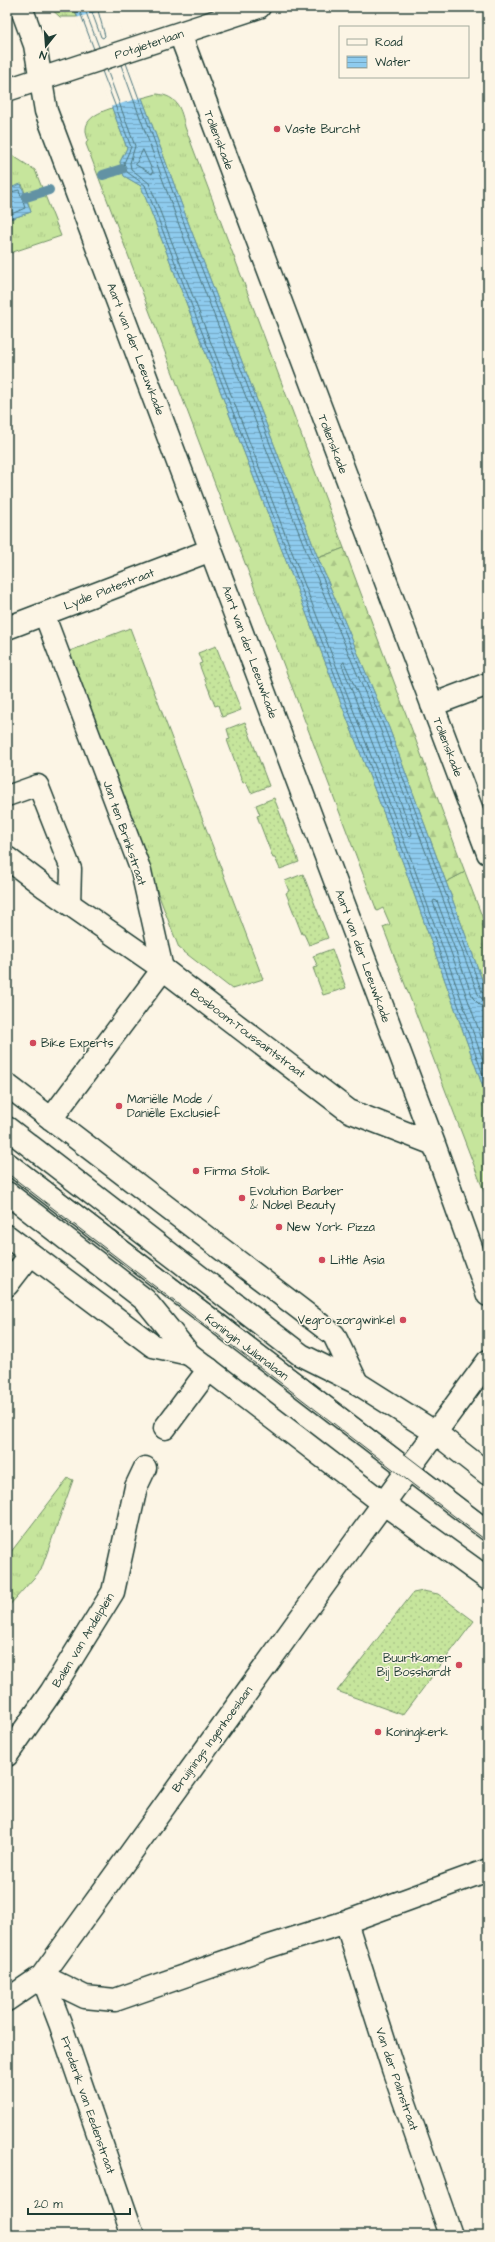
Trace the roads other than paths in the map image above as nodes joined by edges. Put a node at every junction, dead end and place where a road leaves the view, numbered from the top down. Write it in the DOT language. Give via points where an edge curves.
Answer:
graph roads {
  1 [pos="21,7"];
  2 [pos="259,7"];
  3 [pos="223,12"];
  4 [pos="180,34"];
  5 [pos="39,80"];
  6 [pos="7,90"];
  7 [pos="212,550"];
  8 [pos="44,614"];
  9 [pos="7,628"];
  10 [pos="488,684"];
  11 [pos="432,705"];
  12 [pos="7,796"];
  13 [pos="488,853"];
  14 [pos="7,858"];
  15 [pos="70,905"];
  16 [pos="163,969"];
  17 [pos="7,1085"];
  18 [pos="51,1119"];
  19 [pos="7,1128"];
  20 [pos="434,1144"];
  21 [pos="7,1162"];
  22 [pos="7,1193"];
  23 [pos="7,1236"];
  24 [pos="31,1254"];
  25 [pos="7,1286"];
  26 [pos="488,1295"];
  27 [pos="189,1354"];
  28 [pos="488,1361"];
  29 [pos="209,1369"];
  30 [pos="357,1383"];
  31 [pos="165,1428"];
  32 [pos="436,1433"];
  33 [pos="145,1468"];
  34 [pos="408,1470"];
  35 [pos="488,1474"];
  36 [pos="383,1503"];
  37 [pos="488,1530"];
  38 [pos="488,1578"];
  39 [pos="7,1755"];
  40 [pos="488,1870"];
  41 [pos="346,1922"];
  42 [pos="42,1976"];
  43 [pos="7,2000"];
  44 [pos="133,2235"];
  45 [pos="451,2235"];
  1 -- 5 [label="street, Aart van der Leeuwkade" via="35,45"];
  2 -- 3 [label="street, Potgieterlaan"];
  3 -- 4 [label="street, Potgieterlaan"];
  4 -- 5 [label="street, Potgieterlaan"];
  4 -- 11 [label="street, Tollenskade"];
  5 -- 6 [label="street, Potgieterlaan"];
  5 -- 7 [label="street, Aart van der Leeuwkade" via="46,110"];
  7 -- 8 [label="street, Lydie Platestraat"];
  7 -- 20 [label="street, Aart van der Leeuwkade"];
  8 -- 9 [label="street, Lydie Platestraat"];
  8 -- 16 [label="lane, Jan ten Brinkstraat" via="141,871"];
  10 -- 11 [label="street"];
  11 -- 13 [label="street, Tollenskade"];
  12 -- 15 [label="lane" via="38,785 72,869"];
  14 -- 15 [label="street, Bosboom-Toussaintstraat"];
  15 -- 16 [label="street, Bosboom-Toussaintstraat"];
  16 -- 18 [label="street"];
  16 -- 20 [label="street, Bosboom-Toussaintstraat" via="348,1111"];
  17 -- 18 [label="street"];
  18 -- 30 [label="street" via="334,1335"];
  19 -- 30 [label="street" via="301,1355"];
  20 -- 26 [label="street, Aart van der Leeuwkade"];
  21 -- 34 [label="lane, Koningin Julianalaan"];
  22 -- 27 [label="street" via="145,1300"];
  23 -- 24 [label="street"];
  24 -- 25 [label="street"];
  24 -- 27 [label="street" via="153,1346"];
  27 -- 29 [label="street"];
  28 -- 32 [label="street"];
  29 -- 31 [label="street"];
  29 -- 36 [label="street"];
  30 -- 32 [label="street"];
  32 -- 34 [label="street, Bruijnings Ingenhoeslaan"];
  32 -- 35 [label="street"];
  33 -- 39 [label="street, Balen van Andelplein" via="136,1488 113,1592 51,1692"];
  34 -- 36 [label="street, Bruijnings Ingenhoeslaan"];
  34 -- 37 [label="lane, Koningin Julianalaan"];
  36 -- 38 [label="street"];
  36 -- 42 [label="street, Bruijnings Ingenhoeslaan"];
  40 -- 41 [label="street"];
  41 -- 42 [label="street" via="115,2000 85,1997"];
  41 -- 45 [label="street, Van der Palmstraat" via="393,2069"];
  42 -- 43 [label="street, Bruijnings Ingenhoeslaan"];
  42 -- 44 [label="street, Frederik van Eedenstraat"];
}
